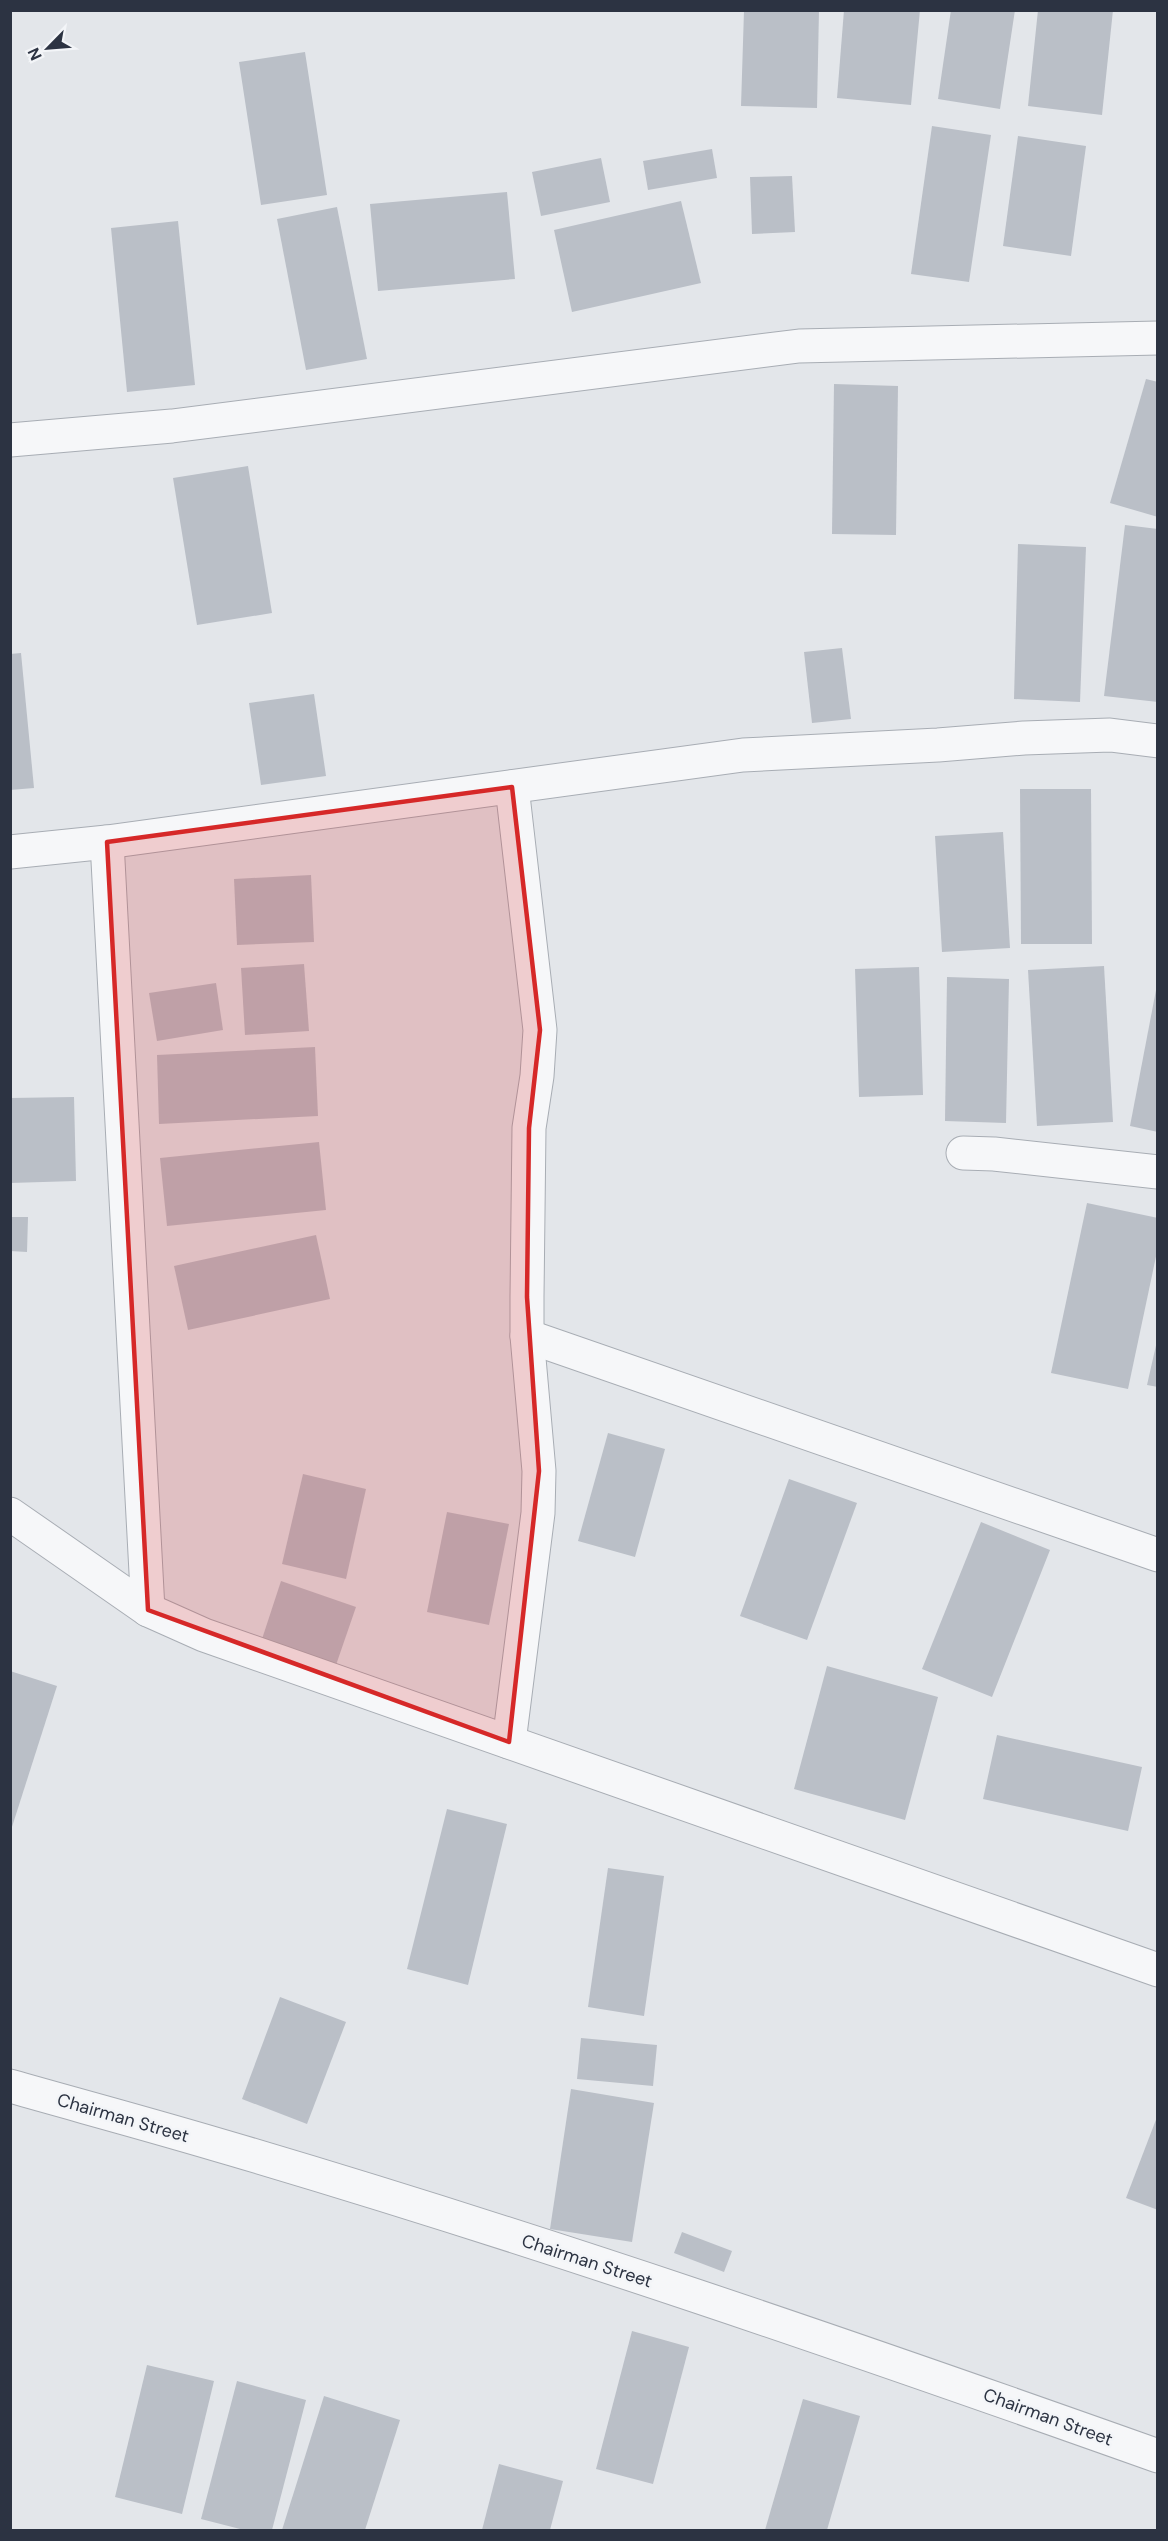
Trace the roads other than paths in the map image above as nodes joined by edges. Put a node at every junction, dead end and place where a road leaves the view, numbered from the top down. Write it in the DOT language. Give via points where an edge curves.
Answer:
graph roads {
  1 [pos="1158,338"];
  2 [pos="10,440"];
  3 [pos="1158,741"];
  4 [pos="512,787"];
  5 [pos="108,842"];
  6 [pos="10,852"];
  7 [pos="963,1153"];
  8 [pos="1158,1172"];
  9 [pos="527,1336"];
  10 [pos="10,1514"];
  11 [pos="1158,1555"];
  12 [pos="148,1610"];
  13 [pos="509,1742"];
  14 [pos="1157,1968"];
  15 [pos="10,2086"];
  16 [pos="1158,2456"];
  1 -- 2 [label="street" via="799,346 172,426"];
  3 -- 4 [label="street" via="1110,735 743,755"];
  4 -- 5 [label="street"];
  4 -- 9 [label="street" via="540,1030 529,1128"];
  5 -- 6 [label="street"];
  5 -- 12 [label="street"];
  7 -- 8 [label="street"];
  9 -- 11 [label="street"];
  9 -- 13 [label="street" via="540,1471"];
  10 -- 12 [label="street"];
  12 -- 13 [label="street" via="204,1635"];
  13 -- 14 [label="street"];
  15 -- 16 [label="street, Chairman Street" via="232,2149 563,2253 880,2357"];
}
